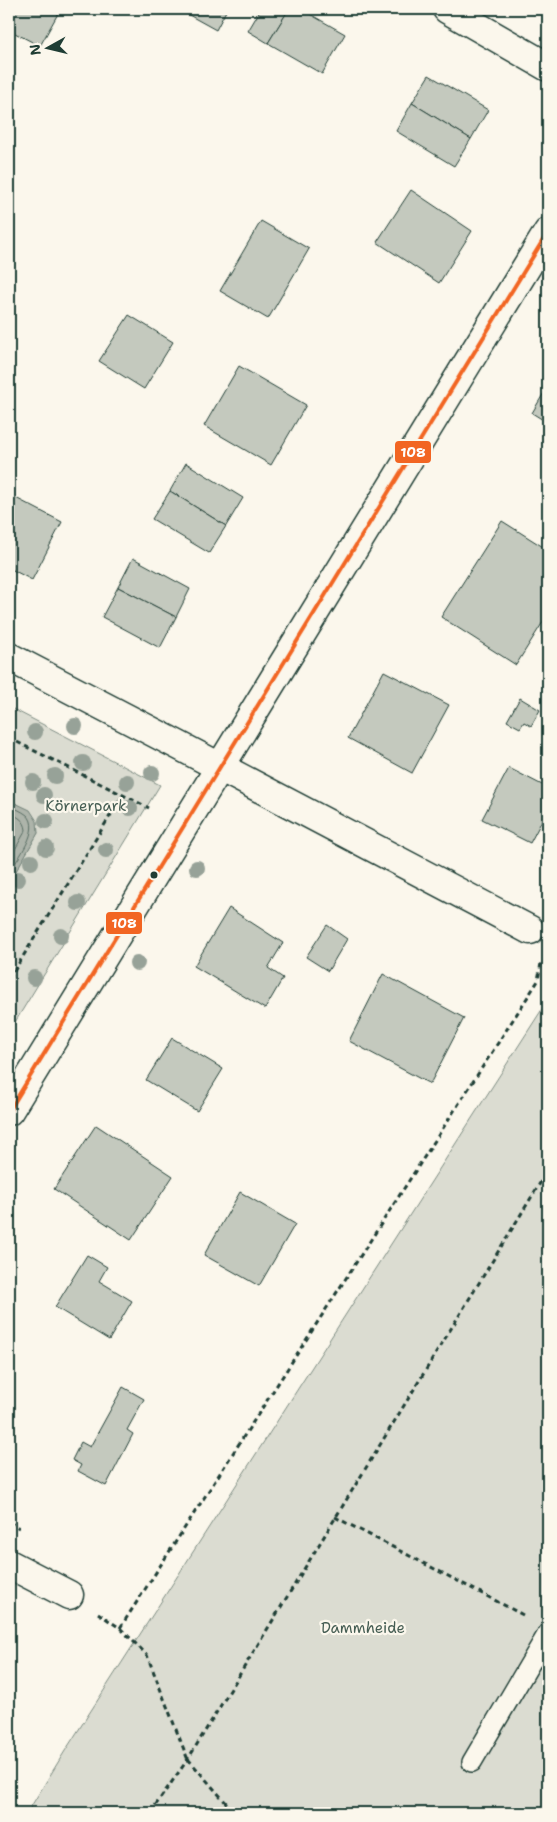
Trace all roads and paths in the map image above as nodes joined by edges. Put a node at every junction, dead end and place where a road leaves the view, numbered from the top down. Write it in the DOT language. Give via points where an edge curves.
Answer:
graph roads {
  1 [pos="447,9"];
  2 [pos="548,67"];
  3 [pos="548,232"];
  4 [pos="9,658"];
  5 [pos="9,738"];
  6 [pos="220,767"];
  7 [pos="123,795"];
  8 [pos="150,808"];
  9 [pos="530,930"];
  10 [pos="9,980"];
  11 [pos="9,1111"];
  12 [pos="548,1170"];
  13 [pos="336,1517"];
  14 [pos="9,1564"];
  15 [pos="69,1595"];
  16 [pos="530,1619"];
  17 [pos="120,1628"];
  18 [pos="548,1633"];
  19 [pos="188,1759"];
  20 [pos="472,1762"];
  21 [pos="150,1813"];
  22 [pos="235,1813"];
  1 -- 2 [label="street"];
  3 -- 6 [label="street"];
  4 -- 6 [label="street"];
  5 -- 7 [label="path"];
  6 -- 9 [label="street"];
  6 -- 11 [label="street"];
  7 -- 8 [label="path"];
  7 -- 10 [label="path"];
  9 -- 17 [label="path" via="542,955 538,981"];
  12 -- 13 [label="path"];
  13 -- 16 [label="path"];
  13 -- 19 [label="path"];
  14 -- 15 [label="street"];
  15 -- 17 [label="path"];
  17 -- 19 [label="path" via="147,1656"];
  18 -- 20 [label="lane"];
  19 -- 21 [label="path"];
  19 -- 22 [label="path"];
}
